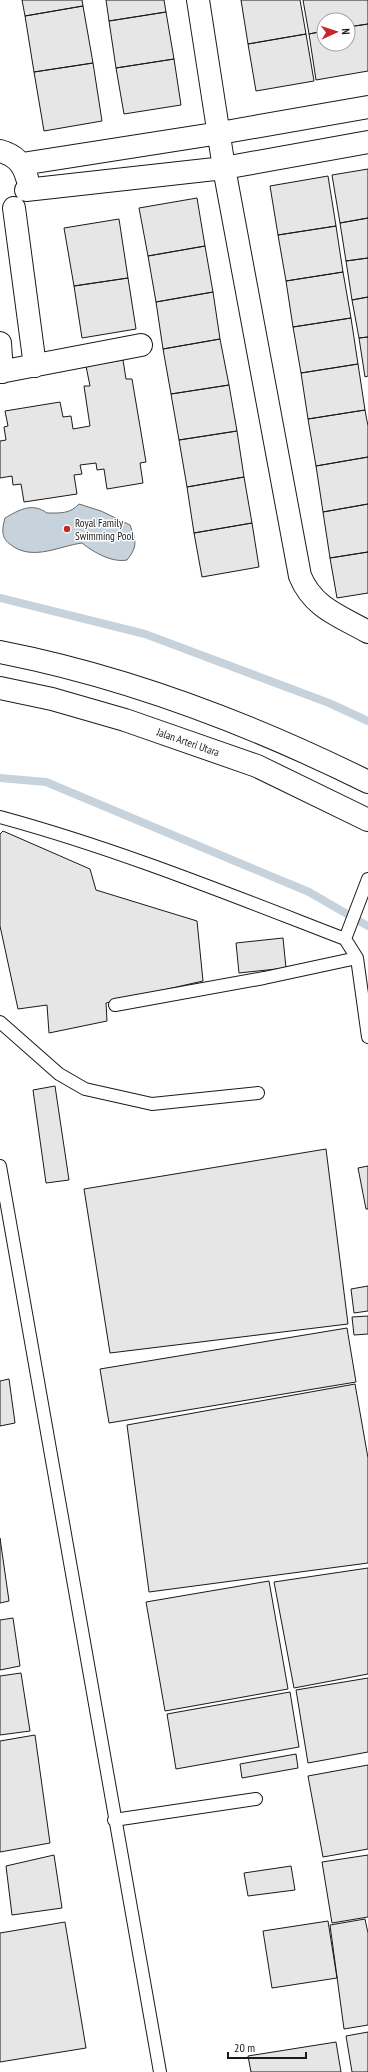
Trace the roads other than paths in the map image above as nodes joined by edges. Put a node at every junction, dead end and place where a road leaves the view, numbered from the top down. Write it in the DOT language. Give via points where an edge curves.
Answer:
graph roads {
  1 [pos="198,0"];
  2 [pos="368,106"];
  3 [pos="220,133"];
  4 [pos="368,142"];
  5 [pos="0,149"];
  6 [pos="22,164"];
  7 [pos="224,168"];
  8 [pos="13,203"];
  9 [pos="0,343"];
  10 [pos="141,345"];
  11 [pos="35,366"];
  12 [pos="1,372"];
  13 [pos="368,632"];
  14 [pos="0,652"];
  15 [pos="0,688"];
  16 [pos="368,782"];
  17 [pos="0,818"];
  18 [pos="368,820"];
  19 [pos="368,879"];
  20 [pos="345,939"];
  21 [pos="357,958"];
  22 [pos="115,1005"];
  23 [pos="0,1022"];
  24 [pos="368,1037"];
  25 [pos="258,1093"];
  26 [pos="0,1166"];
  27 [pos="256,1799"];
  28 [pos="114,1820"];
  29 [pos="160,2072"];
  1 -- 3 [label="main road"];
  2 -- 3 [label="main road"];
  3 -- 6 [label="main road"];
  3 -- 7 [label="main road"];
  4 -- 7 [label="main road"];
  5 -- 6 [label="main road"];
  6 -- 8 [label="main road" via="27,177"];
  7 -- 8 [label="main road"];
  7 -- 13 [label="main road" via="300,576 309,594 319,604"];
  8 -- 11 [label="main road"];
  9 -- 12 [label="main road"];
  10 -- 11 [label="main road"];
  11 -- 12 [label="main road"];
  14 -- 16 [label="main road" via="47,661 163,695 245,726"];
  15 -- 18 [label="main road, Jalan Arteri Utara" via="125,720 257,766"];
  17 -- 20 [label="lane" via="76,839"];
  19 -- 20 [label="lane"];
  20 -- 21 [label="lane"];
  21 -- 22 [label="lane"];
  21 -- 24 [label="lane"];
  23 -- 25 [label="lane" via="59,1074 84,1088 152,1104"];
  26 -- 28 [label="lane"];
  27 -- 28 [label="lane"];
  28 -- 29 [label="lane"];
}
